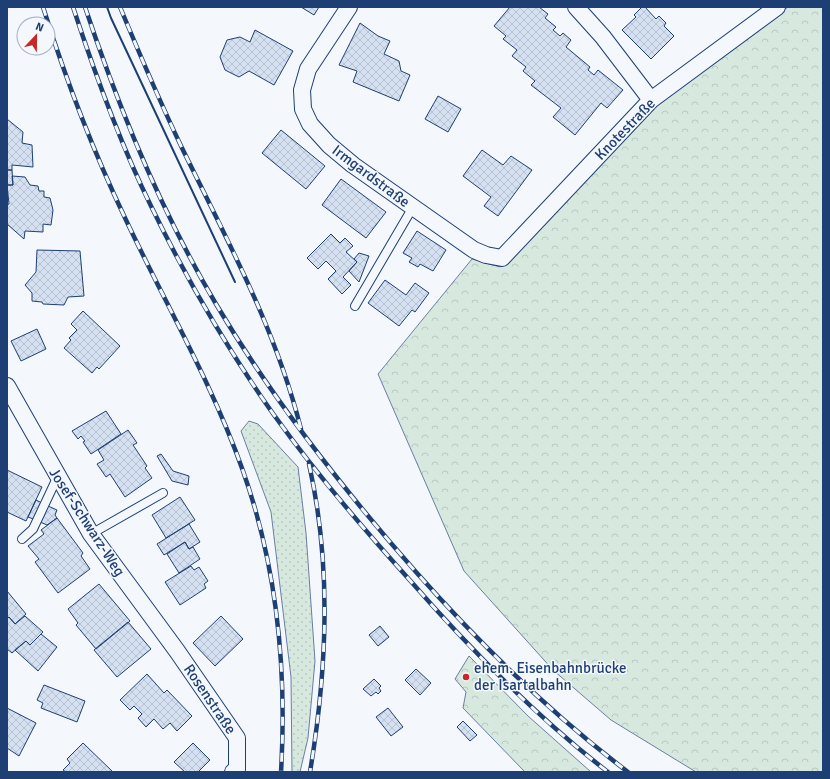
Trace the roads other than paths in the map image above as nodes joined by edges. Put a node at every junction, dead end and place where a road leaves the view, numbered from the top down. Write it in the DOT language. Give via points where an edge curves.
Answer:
graph roads {
  1 [pos="349,7"];
  2 [pos="576,7"];
  3 [pos="777,7"];
  4 [pos="651,100"];
  5 [pos="413,207"];
  6 [pos="486,255"];
  7 [pos="355,306"];
  8 [pos="7,386"];
  9 [pos="11,405"];
  10 [pos="57,478"];
  11 [pos="163,493"];
  12 [pos="91,534"];
  13 [pos="22,539"];
  14 [pos="177,651"];
  15 [pos="234,772"];
  1 -- 5 [label="street, Irmgardstraße" via="308,69 302,90 303,109 310,124 329,145"];
  2 -- 4 [label="street" via="603,37"];
  3 -- 4 [label="street, Knotestraße"];
  4 -- 6 [label="street, Knotestraße" via="502,258"];
  5 -- 6 [label="street, Irmgardstraße" via="474,250"];
  5 -- 7 [label="lane"];
  8 -- 9 [label="street, Josef-Schwarz-Weg"];
  9 -- 10 [label="street, Josef-Schwarz-Weg"];
  10 -- 12 [label="street, Josef-Schwarz-Weg"];
  10 -- 13 [label="lane" via="33,529"];
  11 -- 12 [label="lane"];
  12 -- 14 [label="street, Josef-Schwarz-Weg"];
  14 -- 15 [label="street, Rosenstraße" via="237,738"];
}
